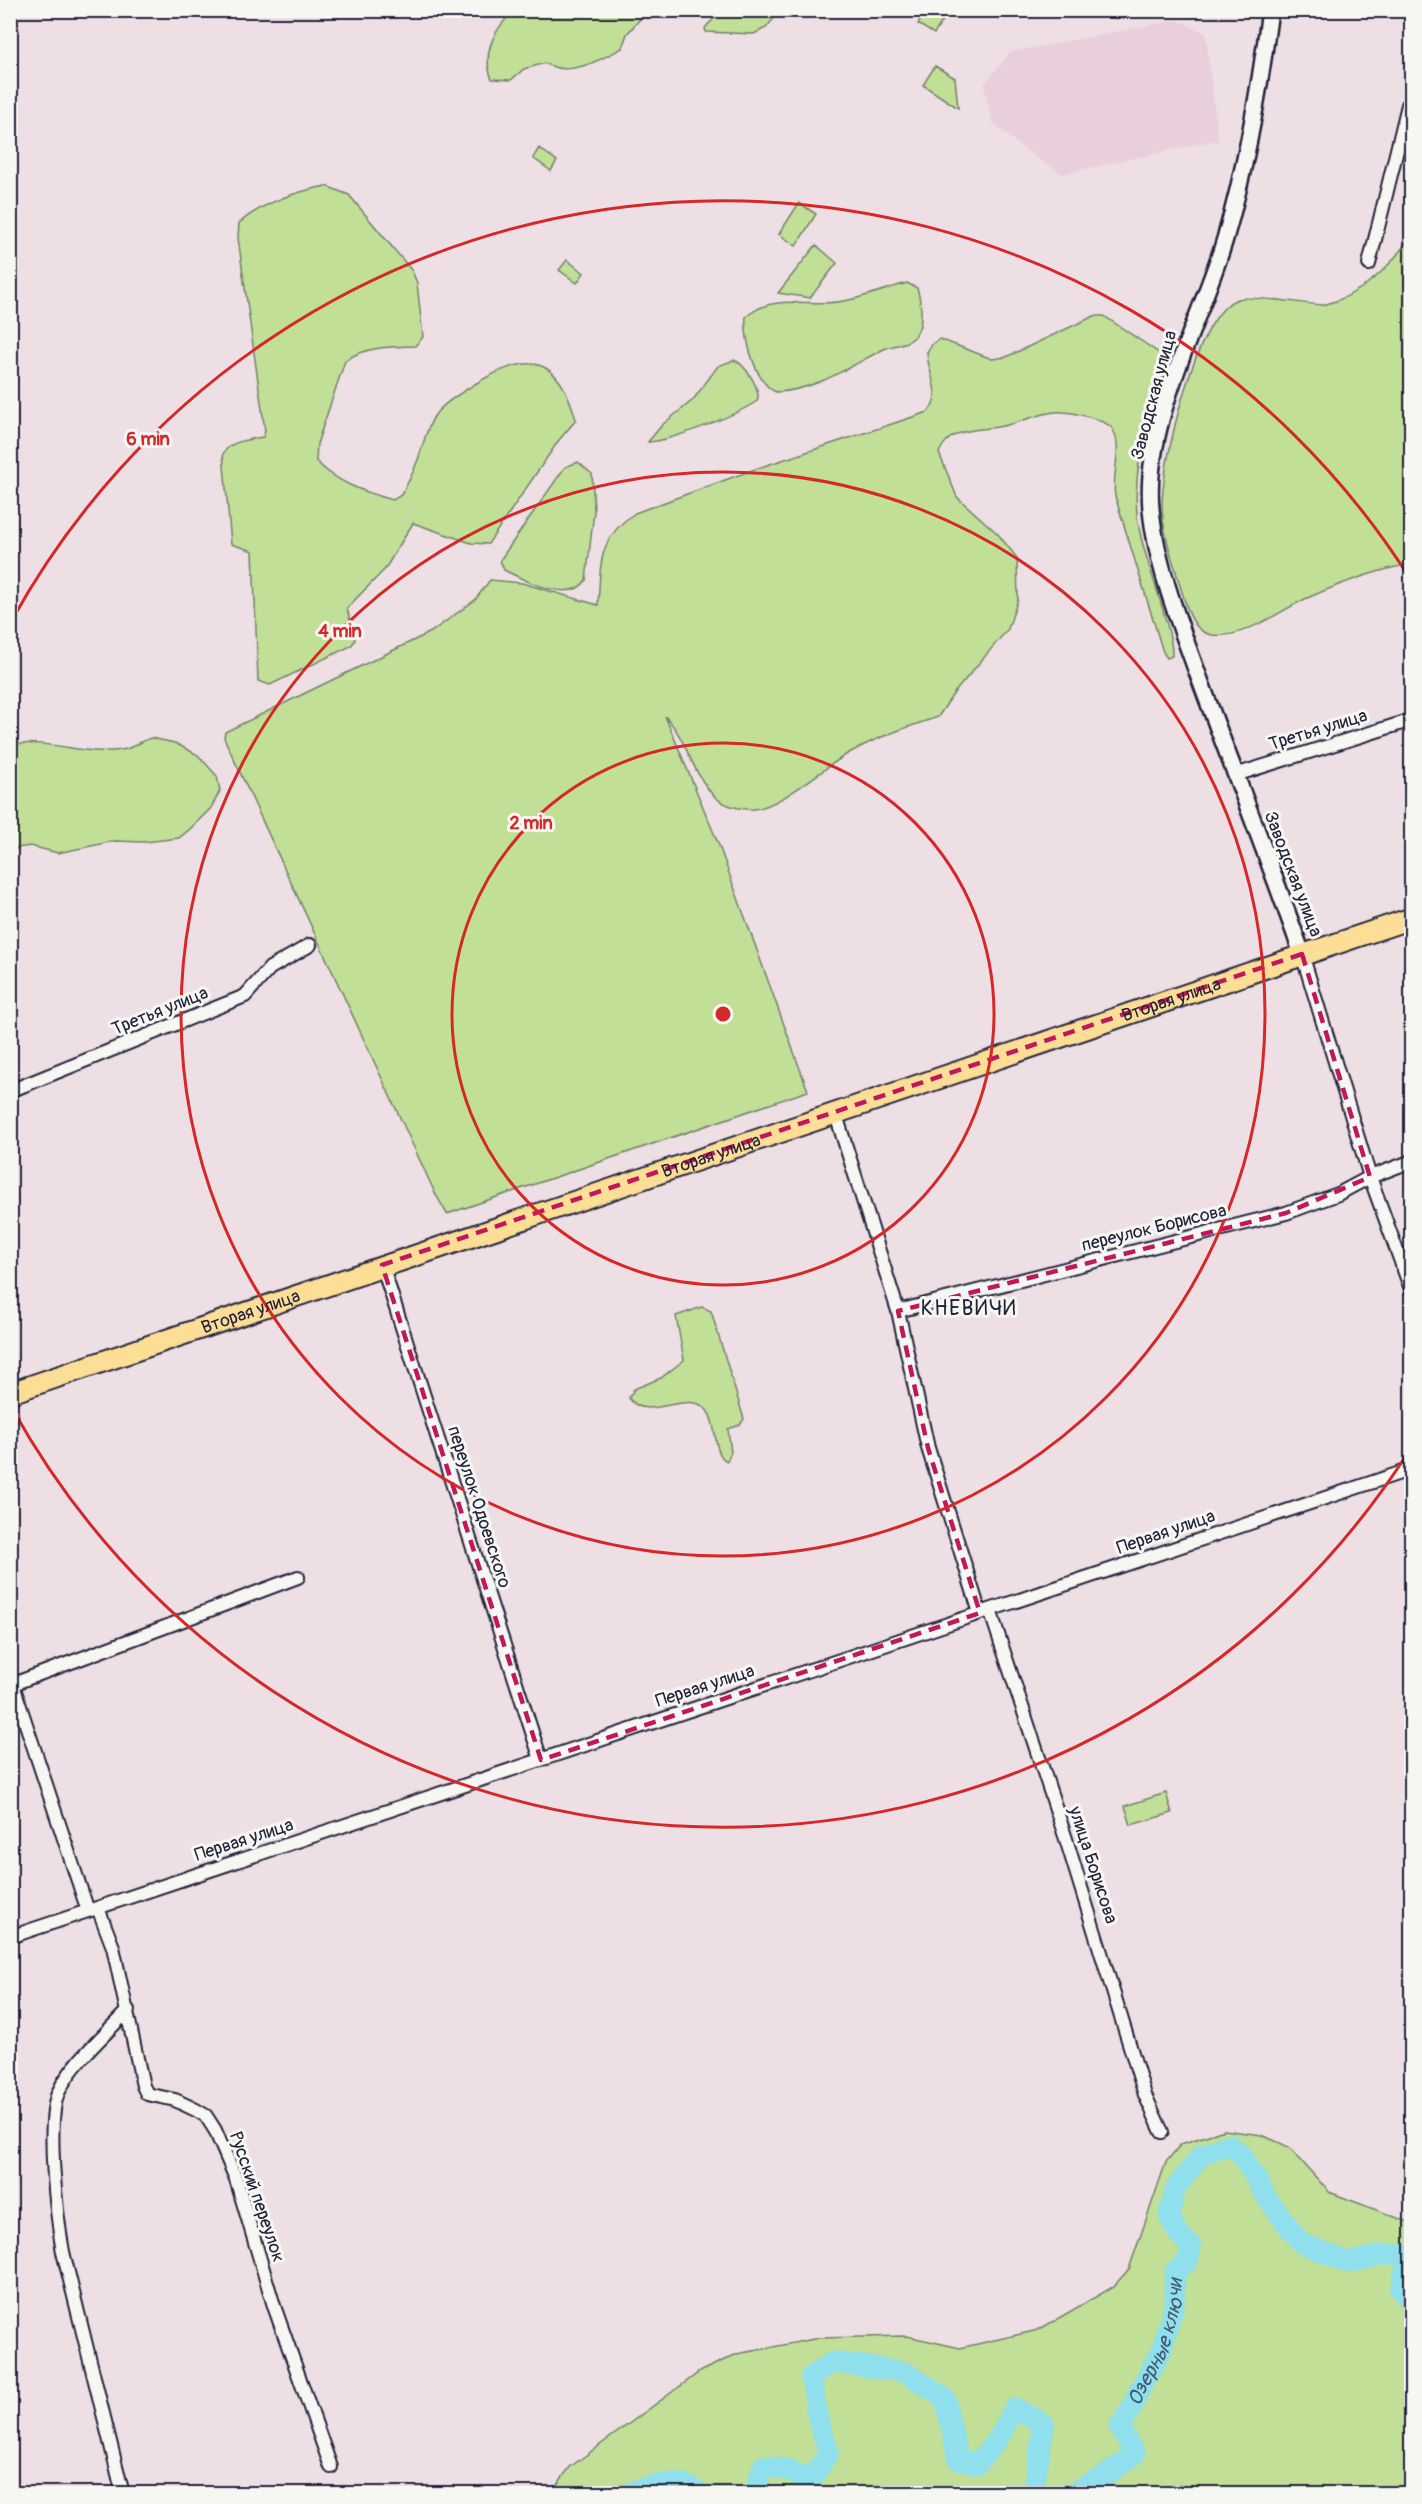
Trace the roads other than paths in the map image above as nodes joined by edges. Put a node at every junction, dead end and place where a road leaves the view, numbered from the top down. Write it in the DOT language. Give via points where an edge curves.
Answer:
graph roads {
  1 [pos="1270,10"];
  2 [pos="1412,101"];
  3 [pos="1369,264"];
  4 [pos="1412,720"];
  5 [pos="1235,775"];
  6 [pos="1412,918"];
  7 [pos="310,945"];
  8 [pos="1302,954"];
  9 [pos="10,1091"];
  10 [pos="836,1115"];
  11 [pos="1412,1161"];
  12 [pos="1371,1177"];
  13 [pos="382,1265"];
  14 [pos="1412,1292"];
  15 [pos="898,1311"];
  16 [pos="10,1393"];
  17 [pos="1412,1469"];
  18 [pos="298,1577"];
  19 [pos="985,1612"];
  20 [pos="12,1681"];
  21 [pos="541,1760"];
  22 [pos="93,1909"];
  23 [pos="10,1937"];
  24 [pos="128,2010"];
  25 [pos="1161,2132"];
  26 [pos="331,2467"];
  27 [pos="123,2493"];
  1 -- 5 [label="street, Заводская улица" via="1258,93 1233,210 1165,413 1151,483 1151,509 1161,560"];
  2 -- 3 [label="street"];
  4 -- 5 [label="street, Третья улица"];
  5 -- 8 [label="street, Заводская улица"];
  6 -- 8 [label="main road, Вторая улица"];
  7 -- 9 [label="street, Третья улица" via="270,968 245,996"];
  8 -- 10 [label="main road, Вторая улица"];
  8 -- 12 [label="street"];
  10 -- 13 [label="main road, Вторая улица"];
  10 -- 15 [label="street"];
  11 -- 12 [label="street, переулок Борисова"];
  12 -- 14 [label="street"];
  12 -- 15 [label="street, переулок Борисова" via="1286,1213"];
  13 -- 16 [label="main road, Вторая улица"];
  13 -- 21 [label="street, переулок Одоевского"];
  15 -- 19 [label="street" via="928,1448"];
  17 -- 19 [label="street, Первая улица"];
  18 -- 20 [label="street"];
  19 -- 21 [label="street, Первая улица"];
  19 -- 25 [label="street, улица Борисова" via="1069,1849 1145,2095"];
  20 -- 22 [label="street, Русский переулок"];
  21 -- 22 [label="street, Первая улица"];
  22 -- 23 [label="street, Первая улица"];
  22 -- 24 [label="street, Русский переулок" via="113,1947"];
  24 -- 26 [label="street, Русский переулок" via="147,2094 196,2110 206,2116 215,2130 236,2180 274,2306"];
  24 -- 27 [label="street" via="67,2077 53,2113 63,2252"];
}
